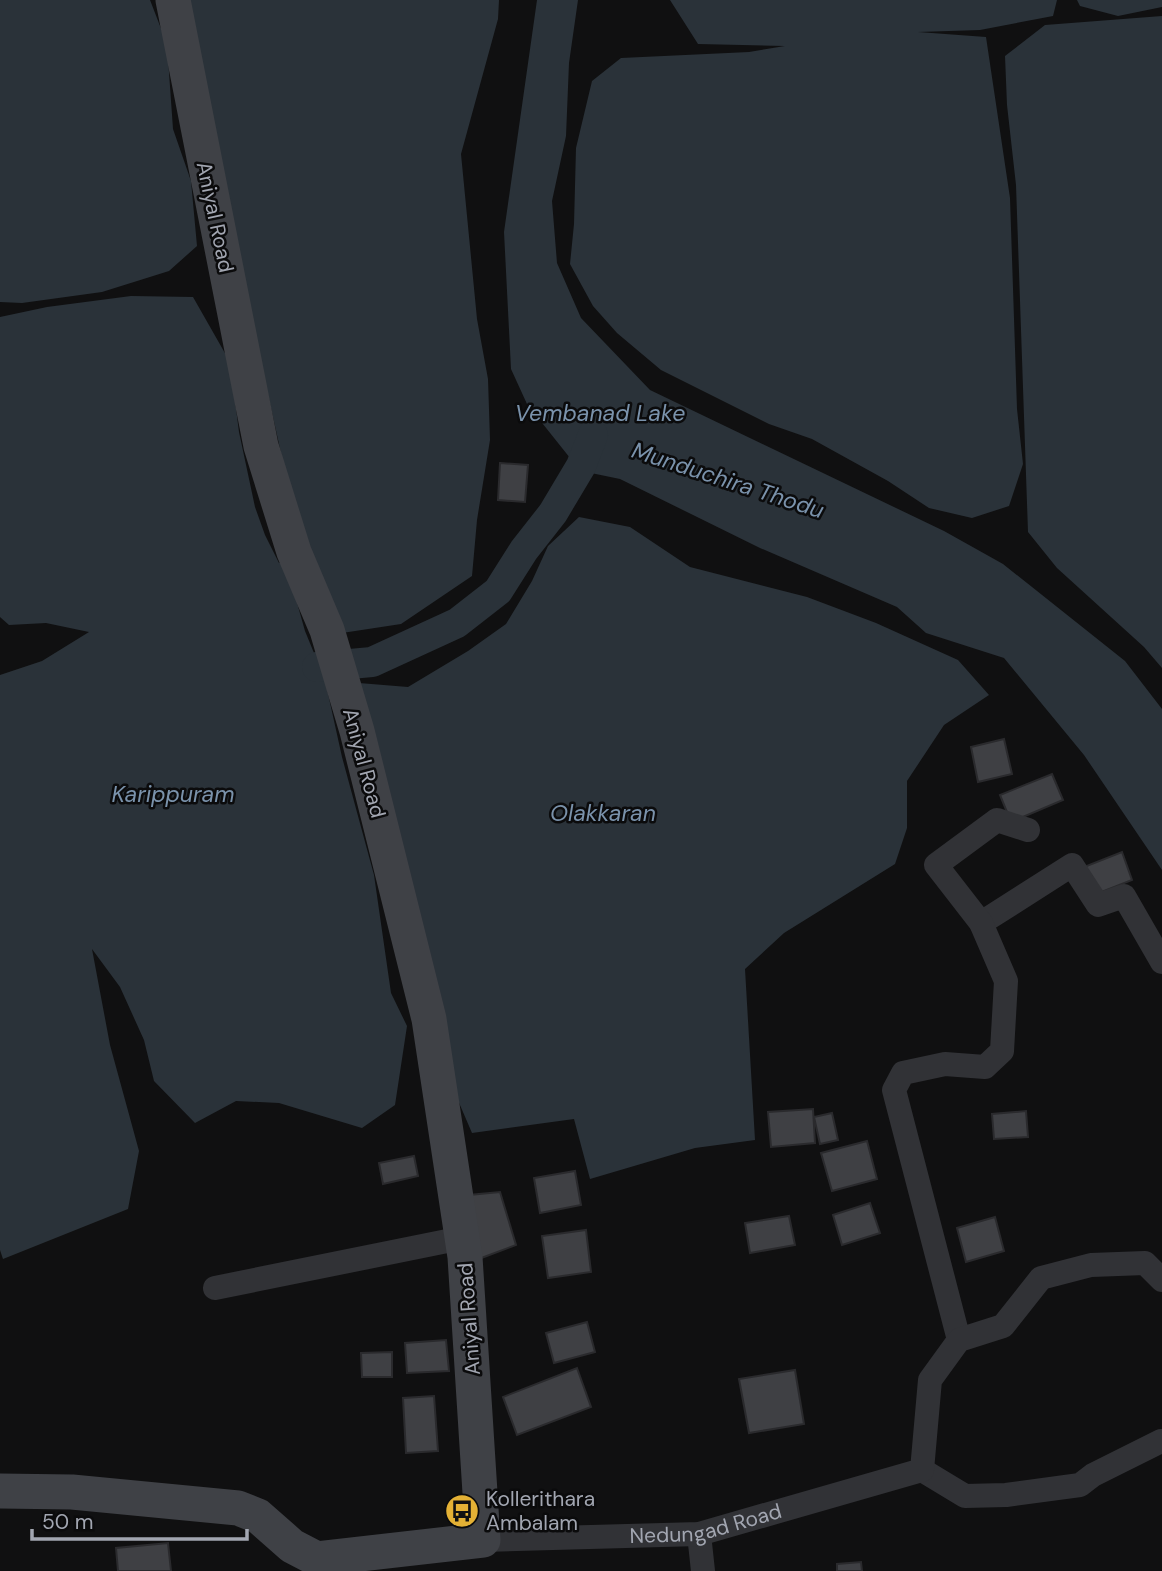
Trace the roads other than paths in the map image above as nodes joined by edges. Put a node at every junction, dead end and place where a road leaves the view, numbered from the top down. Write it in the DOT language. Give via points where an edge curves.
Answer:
graph roads {
  1 [pos="173,0"];
  2 [pos="1028,830"];
  3 [pos="981,923"];
  4 [pos="1162,962"];
  5 [pos="462,1238"];
  6 [pos="1162,1280"];
  7 [pos="215,1288"];
  8 [pos="959,1340"];
  9 [pos="1160,1441"];
  10 [pos="922,1470"];
  11 [pos="0,1491"];
  12 [pos="699,1534"];
  13 [pos="483,1540"];
  14 [pos="377,1562"];
  15 [pos="307,1565"];
  16 [pos="703,1571"];
  1 -- 5 [label="main road, Aniyal Road" via="261,446 343,683 429,1019"];
  2 -- 3 [label="street" via="996,820 936,865"];
  3 -- 4 [label="street" via="1072,865 1098,905 1124,896"];
  3 -- 8 [label="street" via="1006,981 1002,1051 985,1068 945,1064 903,1073 894,1090"];
  5 -- 7 [label="street"];
  5 -- 13 [label="main road, Aniyal Road"];
  6 -- 8 [label="street" via="1145,1264 1091,1265 1041,1278 1003,1326"];
  8 -- 10 [label="street" via="930,1380"];
  9 -- 10 [label="street" via="1080,1485 965,1496"];
  10 -- 12 [label="street, Nedungad Road"];
  11 -- 15 [label="main road, Nedungad Road" via="72,1492 238,1508 258,1516"];
  12 -- 13 [label="street, Nedungad Road"];
  12 -- 16 [label="street"];
  13 -- 14 [label="main road, Nedungad Road"];
  14 -- 15 [label="main road, Nedungad Road"];
}
